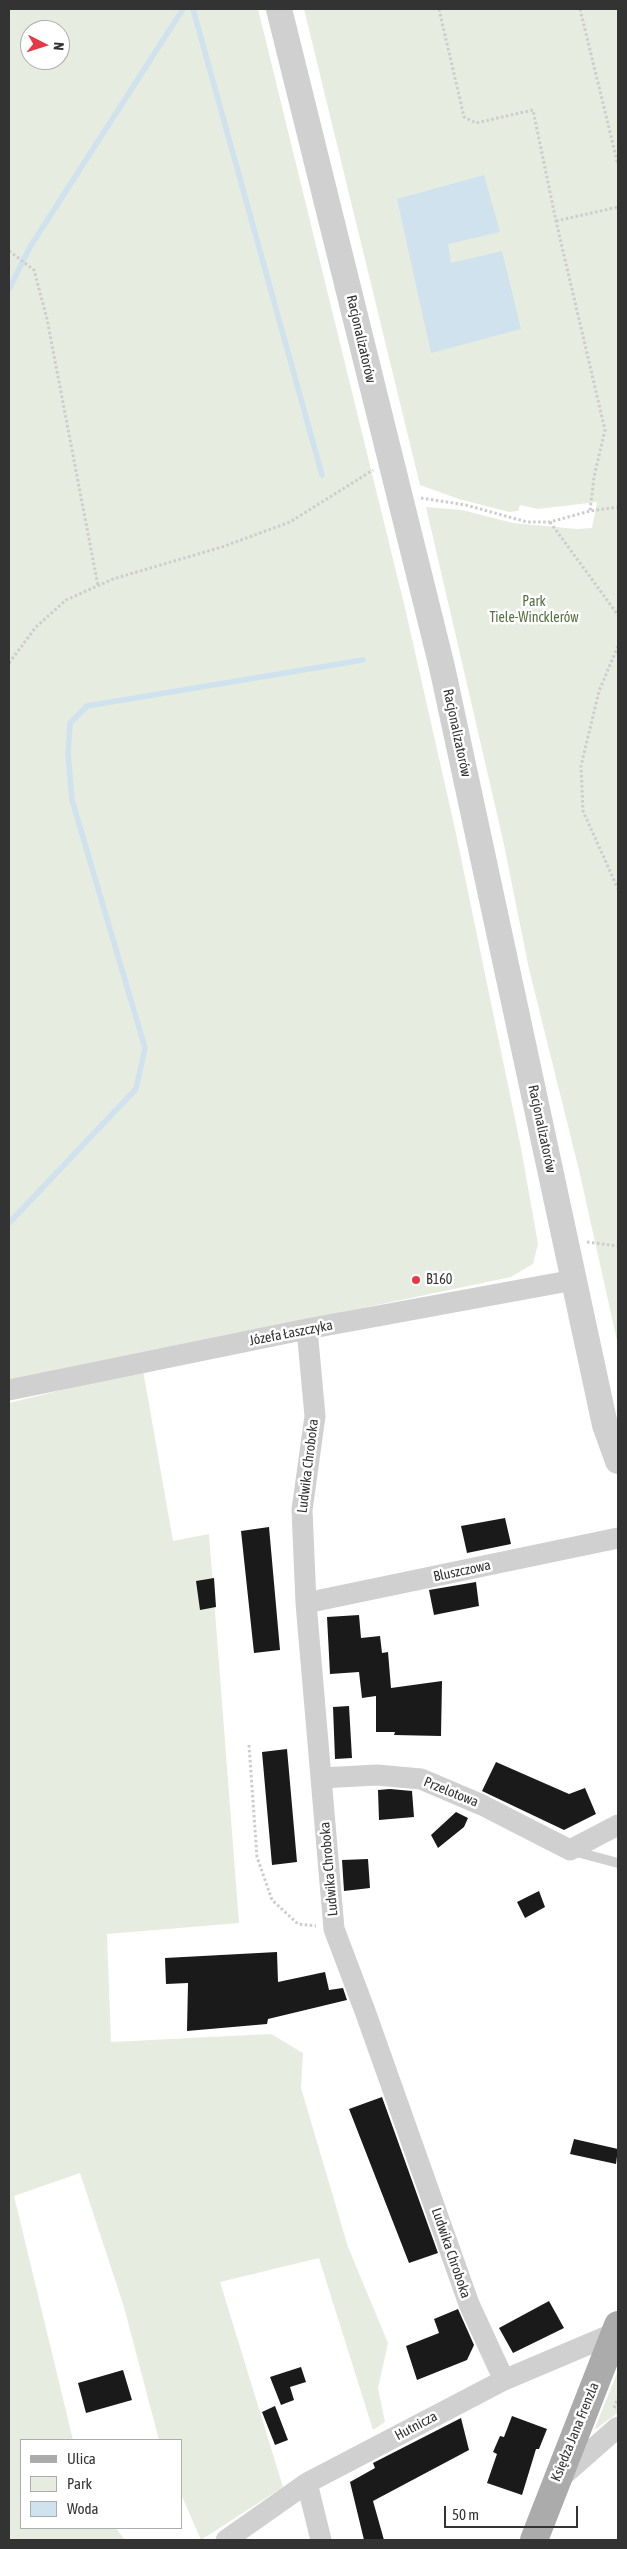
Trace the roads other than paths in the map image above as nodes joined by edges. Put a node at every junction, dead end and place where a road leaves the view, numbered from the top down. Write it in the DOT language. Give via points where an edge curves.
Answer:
graph roads {
  1 [pos="279,9"];
  2 [pos="574,1280"];
  3 [pos="307,1329"];
  4 [pos="9,1390"];
  5 [pos="618,1461"];
  6 [pos="618,1538"];
  7 [pos="306,1603"];
  8 [pos="321,1778"];
  9 [pos="618,1825"];
  10 [pos="570,1850"];
  11 [pos="618,1863"];
  12 [pos="617,2331"];
  13 [pos="504,2380"];
  14 [pos="615,2419"];
  15 [pos="555,2482"];
  16 [pos="307,2483"];
  17 [pos="226,2540"];
  18 [pos="321,2540"];
  19 [pos="534,2540"];
  1 -- 2 [label="street, Racjonalizatorów" via="442,667"];
  2 -- 3 [label="street, Józefa Łaszczyka"];
  2 -- 5 [label="street, Racjonalizatorów" via="605,1425"];
  3 -- 4 [label="street, Józefa Łaszczyka"];
  3 -- 7 [label="street, Ludwika Chroboka" via="315,1416 302,1510"];
  6 -- 7 [label="street, Bluszczowa"];
  7 -- 8 [label="street, Ludwika Chroboka"];
  8 -- 10 [label="street, Przelotowa" via="378,1775 421,1779 482,1805"];
  8 -- 13 [label="street, Ludwika Chroboka" via="334,1929 469,2304"];
  9 -- 10 [label="street"];
  10 -- 11 [label="lane"];
  12 -- 13 [label="street, Hutnicza"];
  12 -- 15 [label="main road, Księdza Jana Frenzla"];
  13 -- 16 [label="street, Hutnicza"];
  14 -- 15 [label="street"];
  15 -- 19 [label="main road, Księdza Jana Frenzla"];
  16 -- 17 [label="street, Hutnicza"];
  16 -- 18 [label="street"];
}
